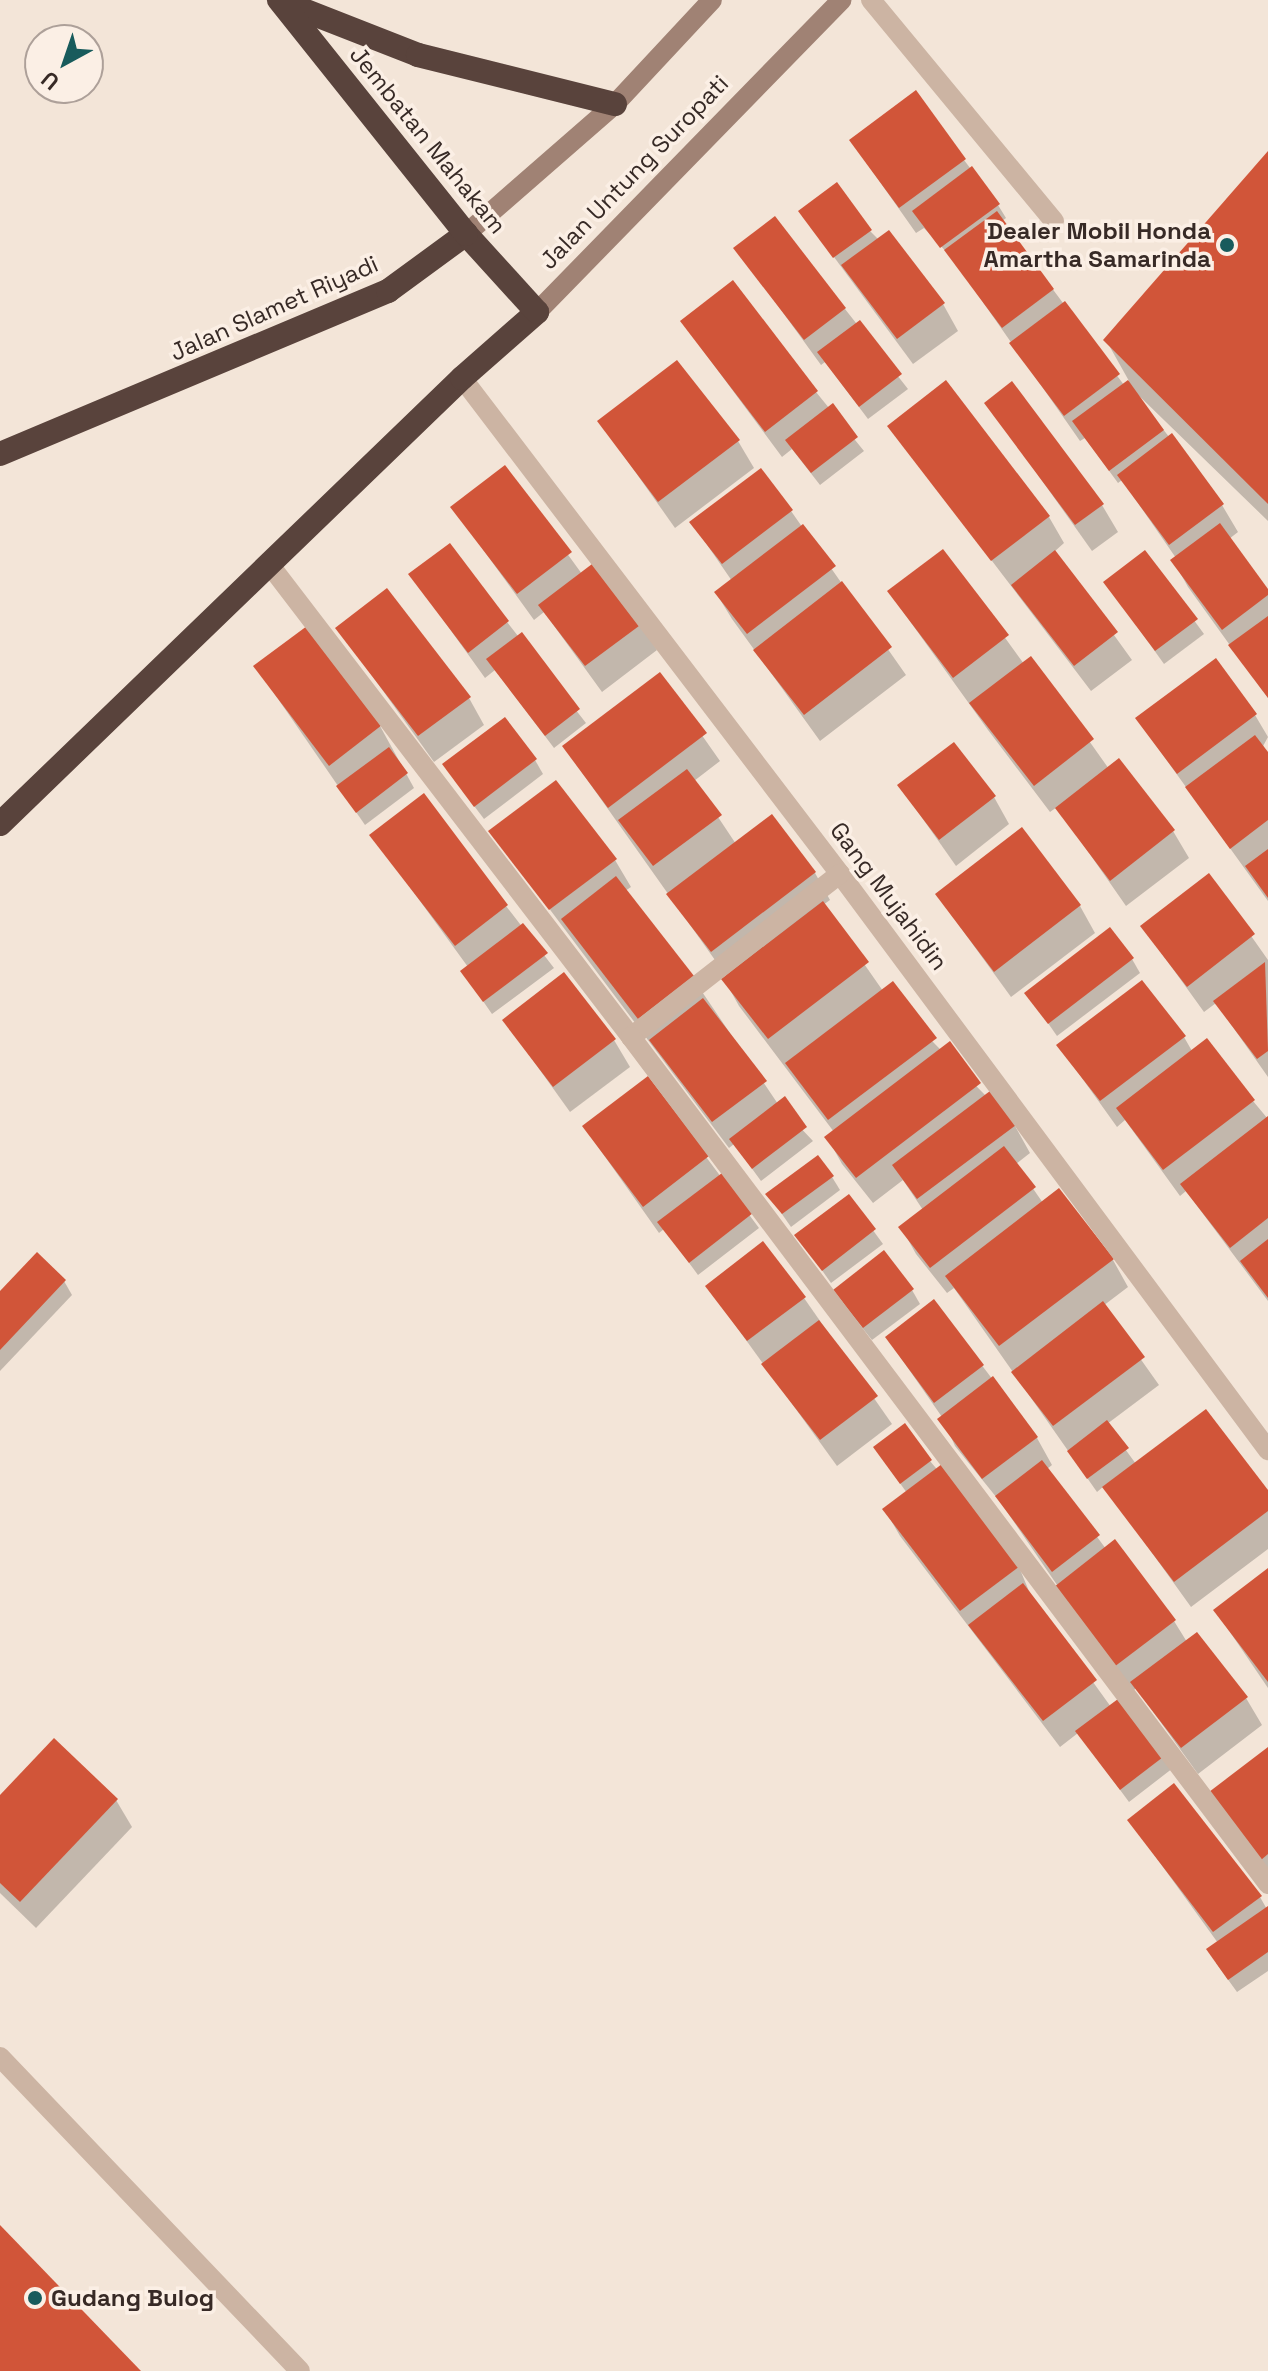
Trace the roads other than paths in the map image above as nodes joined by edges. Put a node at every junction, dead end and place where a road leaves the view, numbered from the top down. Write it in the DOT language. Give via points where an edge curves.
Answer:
graph roads {
  1 [pos="712,0"];
  2 [pos="841,0"];
  3 [pos="871,0"];
  4 [pos="280,1"];
  5 [pos="615,104"];
  6 [pos="1054,221"];
  7 [pos="466,234"];
  8 [pos="537,312"];
  9 [pos="462,378"];
  10 [pos="0,454"];
  11 [pos="269,564"];
  12 [pos="0,824"];
  13 [pos="840,874"];
  14 [pos="631,1037"];
  15 [pos="1268,1450"];
  16 [pos="1268,1884"];
  17 [pos="0,2057"];
  18 [pos="300,2371"];
  1 -- 5 [label="main road"];
  2 -- 8 [label="main road, Jalan Untung Suropati"];
  3 -- 6 [label="street"];
  4 -- 5 [label="highway" via="418,55"];
  4 -- 7 [label="highway, Jembatan Mahakam"];
  5 -- 7 [label="main road, Jalan Slamet Riyadi"];
  7 -- 8 [label="highway, Jembatan Mahakam"];
  7 -- 10 [label="highway, Jalan Slamet Riyadi" via="388,291"];
  8 -- 9 [label="highway, Jalan Untung Suropati"];
  9 -- 11 [label="highway"];
  9 -- 13 [label="street, Gang Mujahidin"];
  11 -- 12 [label="highway"];
  11 -- 14 [label="street"];
  13 -- 14 [label="street"];
  13 -- 15 [label="street, Gang Mujahidin"];
  14 -- 16 [label="street"];
  17 -- 18 [label="street"];
}
